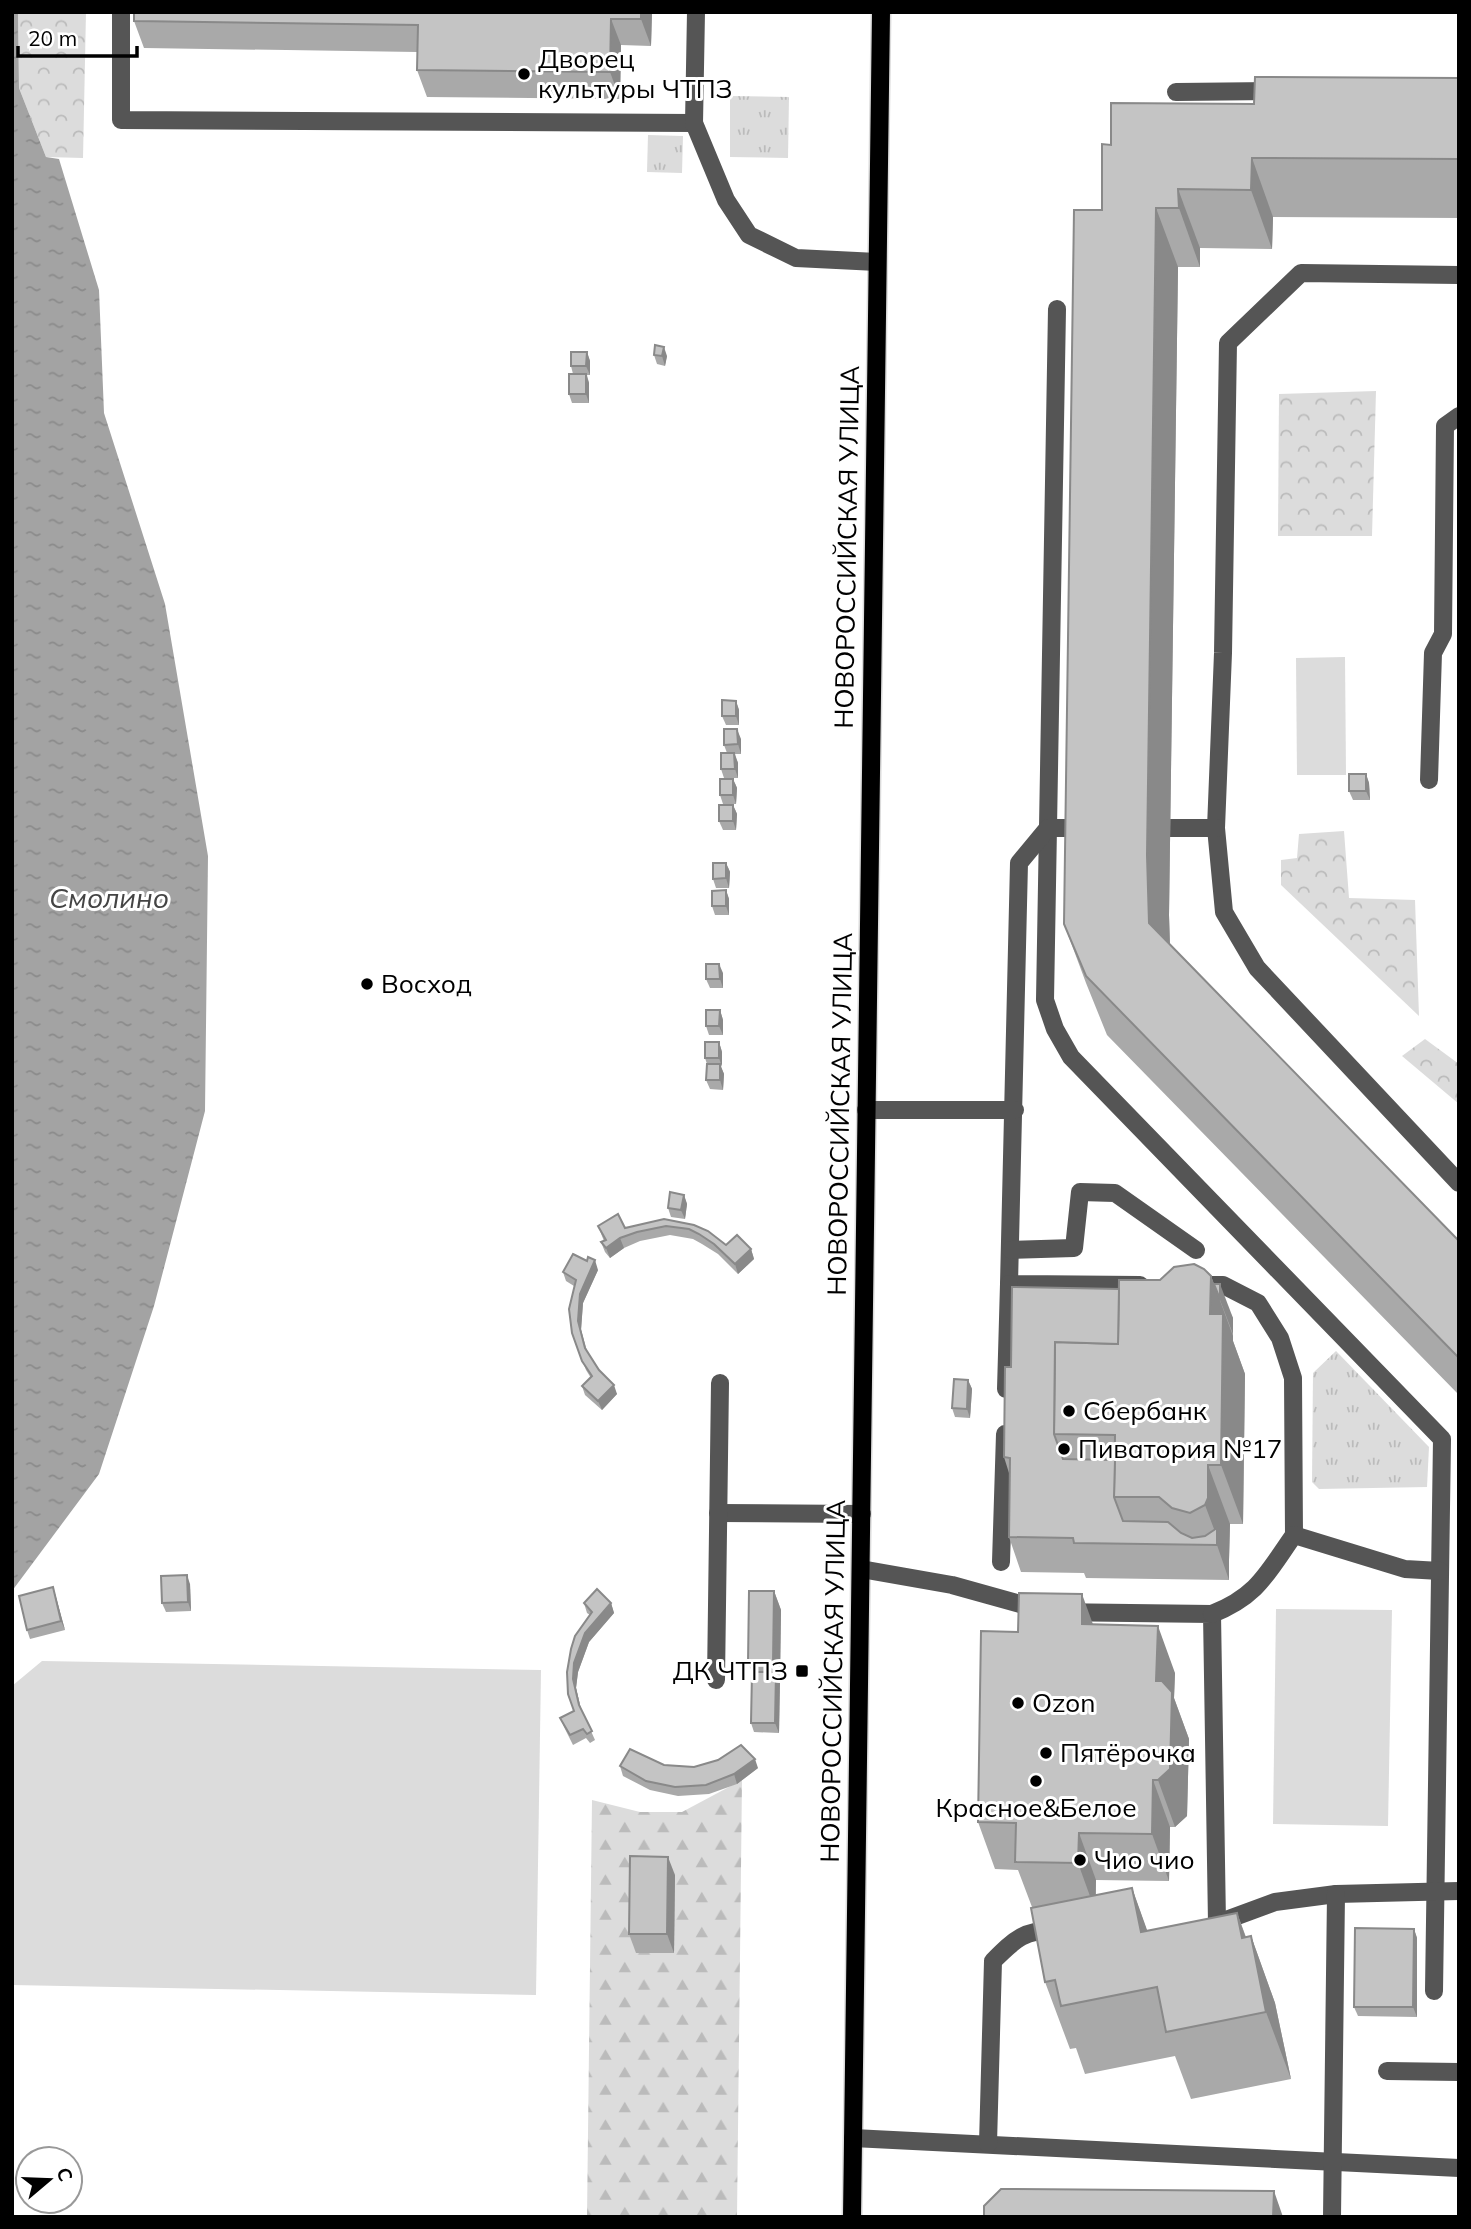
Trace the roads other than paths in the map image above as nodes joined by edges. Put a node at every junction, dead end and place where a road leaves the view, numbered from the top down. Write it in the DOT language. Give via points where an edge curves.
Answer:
graph roads {
  1 [pos="121,12"];
  2 [pos="696,12"];
  3 [pos="881,12"];
  4 [pos="1297,91"];
  5 [pos="1176,92"];
  6 [pos="694,123"];
  7 [pos="877,262"];
  8 [pos="1459,275"];
  9 [pos="1057,309"];
  10 [pos="1459,416"];
  11 [pos="1451,634"];
  12 [pos="1429,780"];
  13 [pos="1048,828"];
  14 [pos="1088,828"];
  15 [pos="1169,828"];
  16 [pos="1216,828"];
  17 [pos="866,1110"];
  18 [pos="1015,1110"];
  19 [pos="1459,1183"];
  20 [pos="1011,1250"];
  21 [pos="1196,1250"];
  22 [pos="1009,1284"];
  23 [pos="1156,1285"];
  24 [pos="1183,1285"];
  25 [pos="720,1383"];
  26 [pos="718,1513"];
  27 [pos="862,1514"];
  28 [pos="1294,1535"];
  29 [pos="1001,1562"];
  30 [pos="861,1569"];
  31 [pos="1440,1571"];
  32 [pos="1212,1614"];
  33 [pos="716,1680"];
  34 [pos="1459,1891"];
  35 [pos="1435,1892"];
  36 [pos="1336,1894"];
  37 [pos="1080,1930"];
  38 [pos="1434,1991"];
  39 [pos="1387,2071"];
  40 [pos="1459,2072"];
  41 [pos="853,2138"];
  42 [pos="988,2144"];
  43 [pos="1333,2163"];
  44 [pos="1459,2168"];
  45 [pos="852,2217"];
  46 [pos="1332,2217"];
  1 -- 6 [label="street" via="121,120"];
  2 -- 6 [label="street"];
  3 -- 7 [label="main road, НОВОРОССИЙСКАЯ УЛИЦА"];
  4 -- 5 [label="street"];
  6 -- 7 [label="street" via="726,201 749,235 796,258"];
  7 -- 17 [label="main road, НОВОРОССИЙСКАЯ УЛИЦА"];
  8 -- 16 [label="street" via="1301,273 1228,344"];
  9 -- 13 [label="street"];
  10 -- 11 [label="street" via="1445,426"];
  11 -- 12 [label="street" via="1433,653"];
  13 -- 14 [label="street"];
  13 -- 18 [label="street" via="1019,863"];
  13 -- 31 [label="street" via="1045,1000 1055,1029 1071,1057 1442,1440"];
  15 -- 16 [label="street"];
  16 -- 19 [label="street" via="1224,912 1257,968"];
  17 -- 18 [label="street"];
  17 -- 27 [label="main road, НОВОРОССИЙСКАЯ УЛИЦА"];
  18 -- 20 [label="street"];
  20 -- 21 [label="street" via="1074,1248 1080,1192 1115,1193"];
  20 -- 22 [label="street"];
  22 -- 23 [label="street"];
  22 -- 29 [label="street"];
  24 -- 28 [label="street" via="1223,1285 1258,1303 1280,1338 1293,1378"];
  25 -- 26 [label="street"];
  26 -- 27 [label="street"];
  26 -- 33 [label="street"];
  27 -- 30 [label="main road, НОВОРОССИЙСКАЯ УЛИЦА"];
  28 -- 31 [label="street" via="1405,1569"];
  28 -- 32 [label="street" via="1256,1588"];
  30 -- 32 [label="street" via="952,1585 1049,1612"];
  30 -- 41 [label="main road, НОВОРОССИЙСКАЯ УЛИЦА"];
  31 -- 35 [label="street"];
  32 -- 36 [label="street" via="1211,1924 1275,1902"];
  34 -- 35 [label="street"];
  35 -- 36 [label="street"];
  35 -- 38 [label="street"];
  36 -- 43 [label="street"];
  37 -- 42 [label="street" via="1041,1929 1013,1940 993,1961"];
  39 -- 40 [label="street"];
  41 -- 42 [label="street"];
  41 -- 45 [label="main road, НОВОРОССИЙСКАЯ УЛИЦА"];
  42 -- 43 [label="street"];
  43 -- 44 [label="street"];
  43 -- 46 [label="street"];
}
